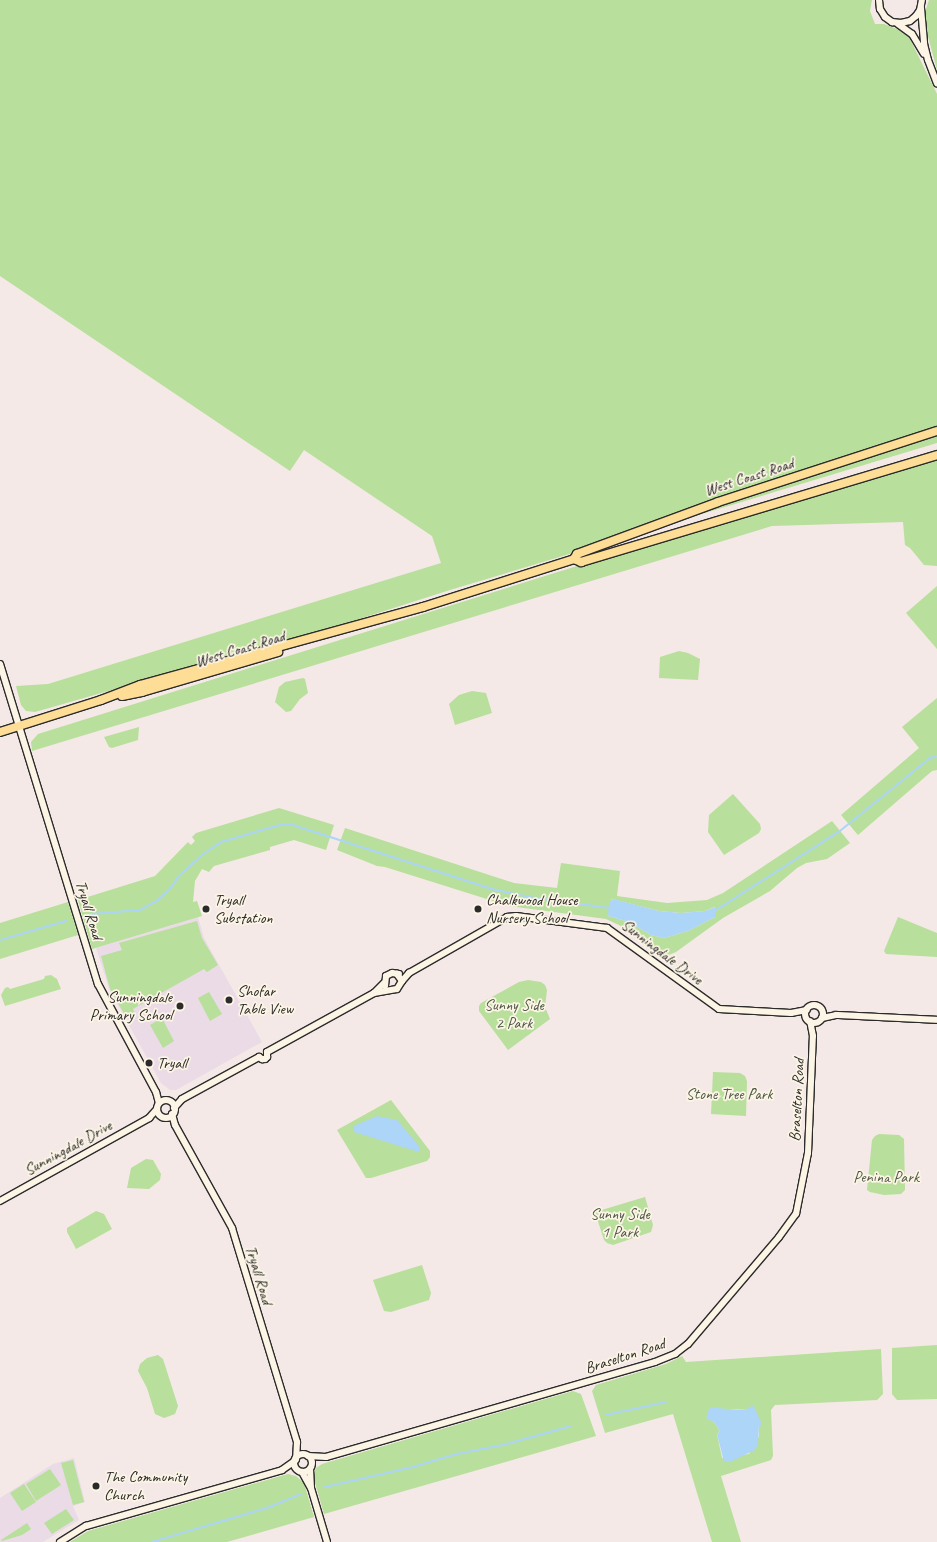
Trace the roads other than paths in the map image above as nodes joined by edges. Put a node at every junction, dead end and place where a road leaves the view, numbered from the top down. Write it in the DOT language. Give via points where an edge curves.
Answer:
graph roads {
  1 [pos="879,0"];
  2 [pos="922,3"];
  3 [pos="896,23"];
  4 [pos="928,60"];
  5 [pos="937,83"];
  6 [pos="937,431"];
  7 [pos="937,455"];
  8 [pos="574,559"];
  9 [pos="0,664"];
  10 [pos="18,726"];
  11 [pos="0,732"];
  12 [pos="409,973"];
  13 [pos="397,974"];
  14 [pos="402,982"];
  15 [pos="384,983"];
  16 [pos="391,990"];
  17 [pos="374,993"];
  18 [pos="807,1010"];
  19 [pos="822,1010"];
  20 [pos="791,1013"];
  21 [pos="836,1015"];
  22 [pos="808,1020"];
  23 [pos="820,1020"];
  24 [pos="937,1020"];
  25 [pos="813,1036"];
  26 [pos="156,1092"];
  27 [pos="168,1100"];
  28 [pos="182,1100"];
  29 [pos="158,1106"];
  30 [pos="173,1111"];
  31 [pos="163,1117"];
  32 [pos="149,1118"];
  33 [pos="175,1125"];
  34 [pos="0,1201"];
  35 [pos="296,1442"];
  36 [pos="307,1456"];
  37 [pos="326,1457"];
  38 [pos="296,1460"];
  39 [pos="311,1468"];
  40 [pos="282,1470"];
  41 [pos="300,1471"];
  42 [pos="311,1488"];
  43 [pos="60,1542"];
  44 [pos="327,1542"];
  1 -- 3 [label="street" via="883,14"];
  2 -- 3 [label="street" via="916,16 910,21"];
  2 -- 4 [label="street" via="921,28"];
  3 -- 4 [label="street" via="912,34"];
  4 -- 5 [label="street"];
  6 -- 8 [label="main road, West Coast Road" via="718,502 577,554"];
  7 -- 8 [label="main road, West Coast Road" via="581,562"];
  8 -- 10 [label="main road, West Coast Road" via="384,617 140,685"];
  9 -- 10 [label="street, Tryall Road"];
  10 -- 11 [label="main road, West Coast Road"];
  10 -- 26 [label="street, Tryall Road" via="98,984"];
  12 -- 13 [label="street, Sunningdale Drive"];
  12 -- 14 [label="street, Sunningdale Drive"];
  12 -- 20 [label="street, Sunningdale Drive" via="507,918 516,916 607,928 719,1009"];
  13 -- 14 [label="street"];
  13 -- 15 [label="street" via="389,974"];
  14 -- 16 [label="street" via="397,989"];
  15 -- 16 [label="street"];
  15 -- 17 [label="street"];
  16 -- 17 [label="street"];
  17 -- 28 [label="street" via="267,1052 265,1059 259,1057"];
  18 -- 19 [label="street" via="815,1005"];
  18 -- 20 [label="street, Sunningdale Drive"];
  18 -- 22 [label="street"];
  19 -- 21 [label="street"];
  19 -- 23 [label="street"];
  20 -- 22 [label="street, Sunningdale Drive"];
  21 -- 23 [label="street"];
  21 -- 24 [label="street"];
  22 -- 23 [label="street"];
  22 -- 25 [label="street, Braselton Road"];
  23 -- 25 [label="street, Braselton Road"];
  25 -- 37 [label="street, Braselton Road" via="808,1153 796,1214 688,1344 669,1357 655,1362"];
  26 -- 27 [label="street, Tryall Road"];
  26 -- 29 [label="street, Tryall Road"];
  27 -- 28 [label="street"];
  27 -- 29 [label="street"];
  27 -- 30 [label="street, Tryall Road"];
  28 -- 30 [label="street"];
  29 -- 31 [label="street, Tryall Road"];
  29 -- 32 [label="street, Sunningdale Drive"];
  30 -- 31 [label="street, Sunningdale Drive"];
  30 -- 33 [label="street, Tryall Road"];
  31 -- 32 [label="street, Sunningdale Drive"];
  31 -- 33 [label="street, Tryall Road"];
  32 -- 34 [label="street, Sunningdale Drive"];
  33 -- 35 [label="street, Tryall Road" via="232,1228"];
  35 -- 36 [label="street, Tryall Road"];
  35 -- 38 [label="street, Tryall Road"];
  36 -- 37 [label="street, Braselton Road"];
  36 -- 38 [label="street" via="300,1456"];
  36 -- 39 [label="street" via="312,1461"];
  37 -- 39 [label="street, Braselton Road"];
  38 -- 40 [label="street"];
  38 -- 41 [label="street" via="296,1467"];
  39 -- 41 [label="street"];
  39 -- 42 [label="street"];
  40 -- 41 [label="street"];
  40 -- 43 [label="street" via="86,1526"];
  41 -- 42 [label="street"];
  42 -- 44 [label="street"];
}
